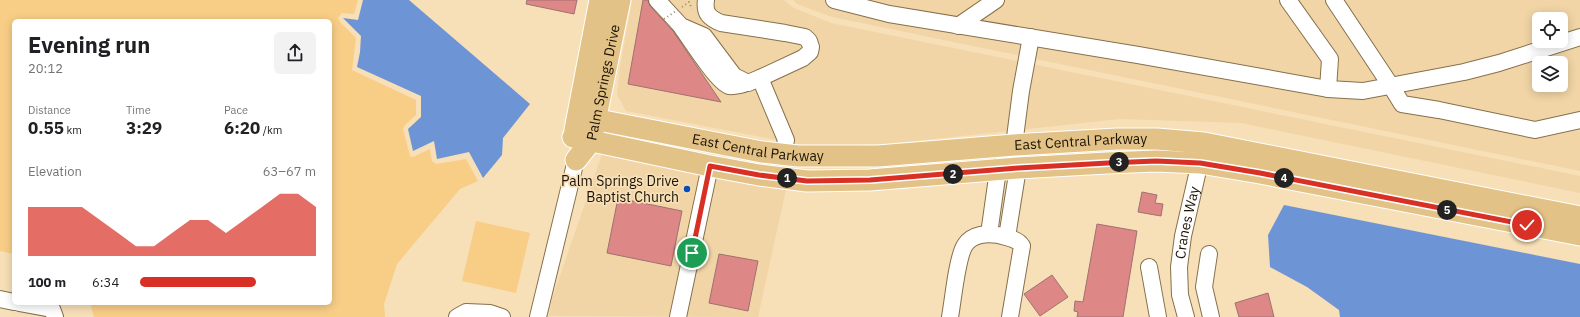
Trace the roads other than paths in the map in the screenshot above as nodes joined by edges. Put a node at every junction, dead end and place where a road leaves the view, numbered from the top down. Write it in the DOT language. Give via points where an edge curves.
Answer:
graph roads {
  1 [pos="600,0"];
  2 [pos="620,0"];
  3 [pos="657,0"];
  4 [pos="706,0"];
  5 [pos="834,0"];
  6 [pos="996,0"];
  7 [pos="1288,0"];
  8 [pos="1334,0"];
  9 [pos="958,26"];
  10 [pos="1031,37"];
  11 [pos="1580,37"];
  12 [pos="748,83"];
  13 [pos="1391,86"];
  14 [pos="1328,89"];
  15 [pos="587,117"];
  16 [pos="1580,120"];
  17 [pos="582,139"];
  18 [pos="1204,143"];
  19 [pos="1014,145"];
  20 [pos="783,154"];
  21 [pos="576,160"];
  22 [pos="1200,163"];
  23 [pos="710,166"];
  24 [pos="1008,169"];
  25 [pos="1580,217"];
  26 [pos="989,234"];
  27 [pos="1580,235"];
  28 [pos="1007,238"];
  29 [pos="1209,254"];
  30 [pos="1149,267"];
  31 [pos="1206,297"];
  32 [pos="0,299"];
  33 [pos="12,302"];
  34 [pos="30,305"];
  35 [pos="1184,310"];
  36 [pos="56,317"];
  37 [pos="457,317"];
  38 [pos="502,317"];
  39 [pos="538,317"];
  40 [pos="678,317"];
  41 [pos="950,317"];
  42 [pos="1010,317"];
  43 [pos="1158,317"];
  44 [pos="1211,317"];
  1 -- 15 [label="main road, Palm Springs Drive"];
  2 -- 15 [label="main road, Palm Springs Drive"];
  3 -- 12 [label="street" via="690,30 704,36 734,76"];
  4 -- 12 [label="street" via="707,15 713,20 805,37 809,41 810,52 803,58"];
  5 -- 9 [label="street" via="888,14"];
  6 -- 9 [label="street"];
  7 -- 14 [label="street" via="1330,58"];
  8 -- 13 [label="street"];
  9 -- 10 [label="street"];
  10 -- 14 [label="street"];
  10 -- 19 [label="street"];
  11 -- 13 [label="street" via="1499,63"];
  12 -- 20 [label="street" via="786,140"];
  13 -- 14 [label="street" via="1363,91"];
  13 -- 16 [label="street" via="1402,104 1535,130"];
  15 -- 17 [label="main road, Palm Springs Drive"];
  15 -- 20 [label="main road, East Central Parkway" via="740,148"];
  17 -- 21 [label="main road, Palm Springs Drive"];
  17 -- 23 [label="main road, East Central Parkway"];
  18 -- 19 [label="main road, East Central Parkway" via="1117,139"];
  18 -- 22 [label="street, Cranes Way"];
  18 -- 25 [label="main road, East Central Parkway"];
  19 -- 20 [label="main road, East Central Parkway" via="878,156"];
  19 -- 24 [label="street"];
  21 -- 39 [label="street, Palm Springs Drive"];
  22 -- 24 [label="main road, East Central Parkway" via="1156,161"];
  22 -- 27 [label="main road, East Central Parkway"];
  22 -- 35 [label="street, Cranes Way" via="1183,236 1179,267 1180,295"];
  23 -- 24 [label="main road, East Central Parkway" via="807,181 870,180"];
  23 -- 40 [label="street"];
  24 -- 26 [label="street"];
  24 -- 28 [label="street"];
  26 -- 28 [label="street"];
  26 -- 41 [label="street" via="975,236 965,245"];
  28 -- 42 [label="street" via="1022,246"];
  29 -- 31 [label="street, Cranes Way" via="1204,287"];
  30 -- 43 [label="street"];
  31 -- 35 [label="street, Cranes Way"];
  31 -- 44 [label="street, Cranes Way"];
  32 -- 33 [label="street"];
  34 -- 36 [label="street" via="52,309"];
  37 -- 38 [label="street" via="466,312 490,313"];
}
